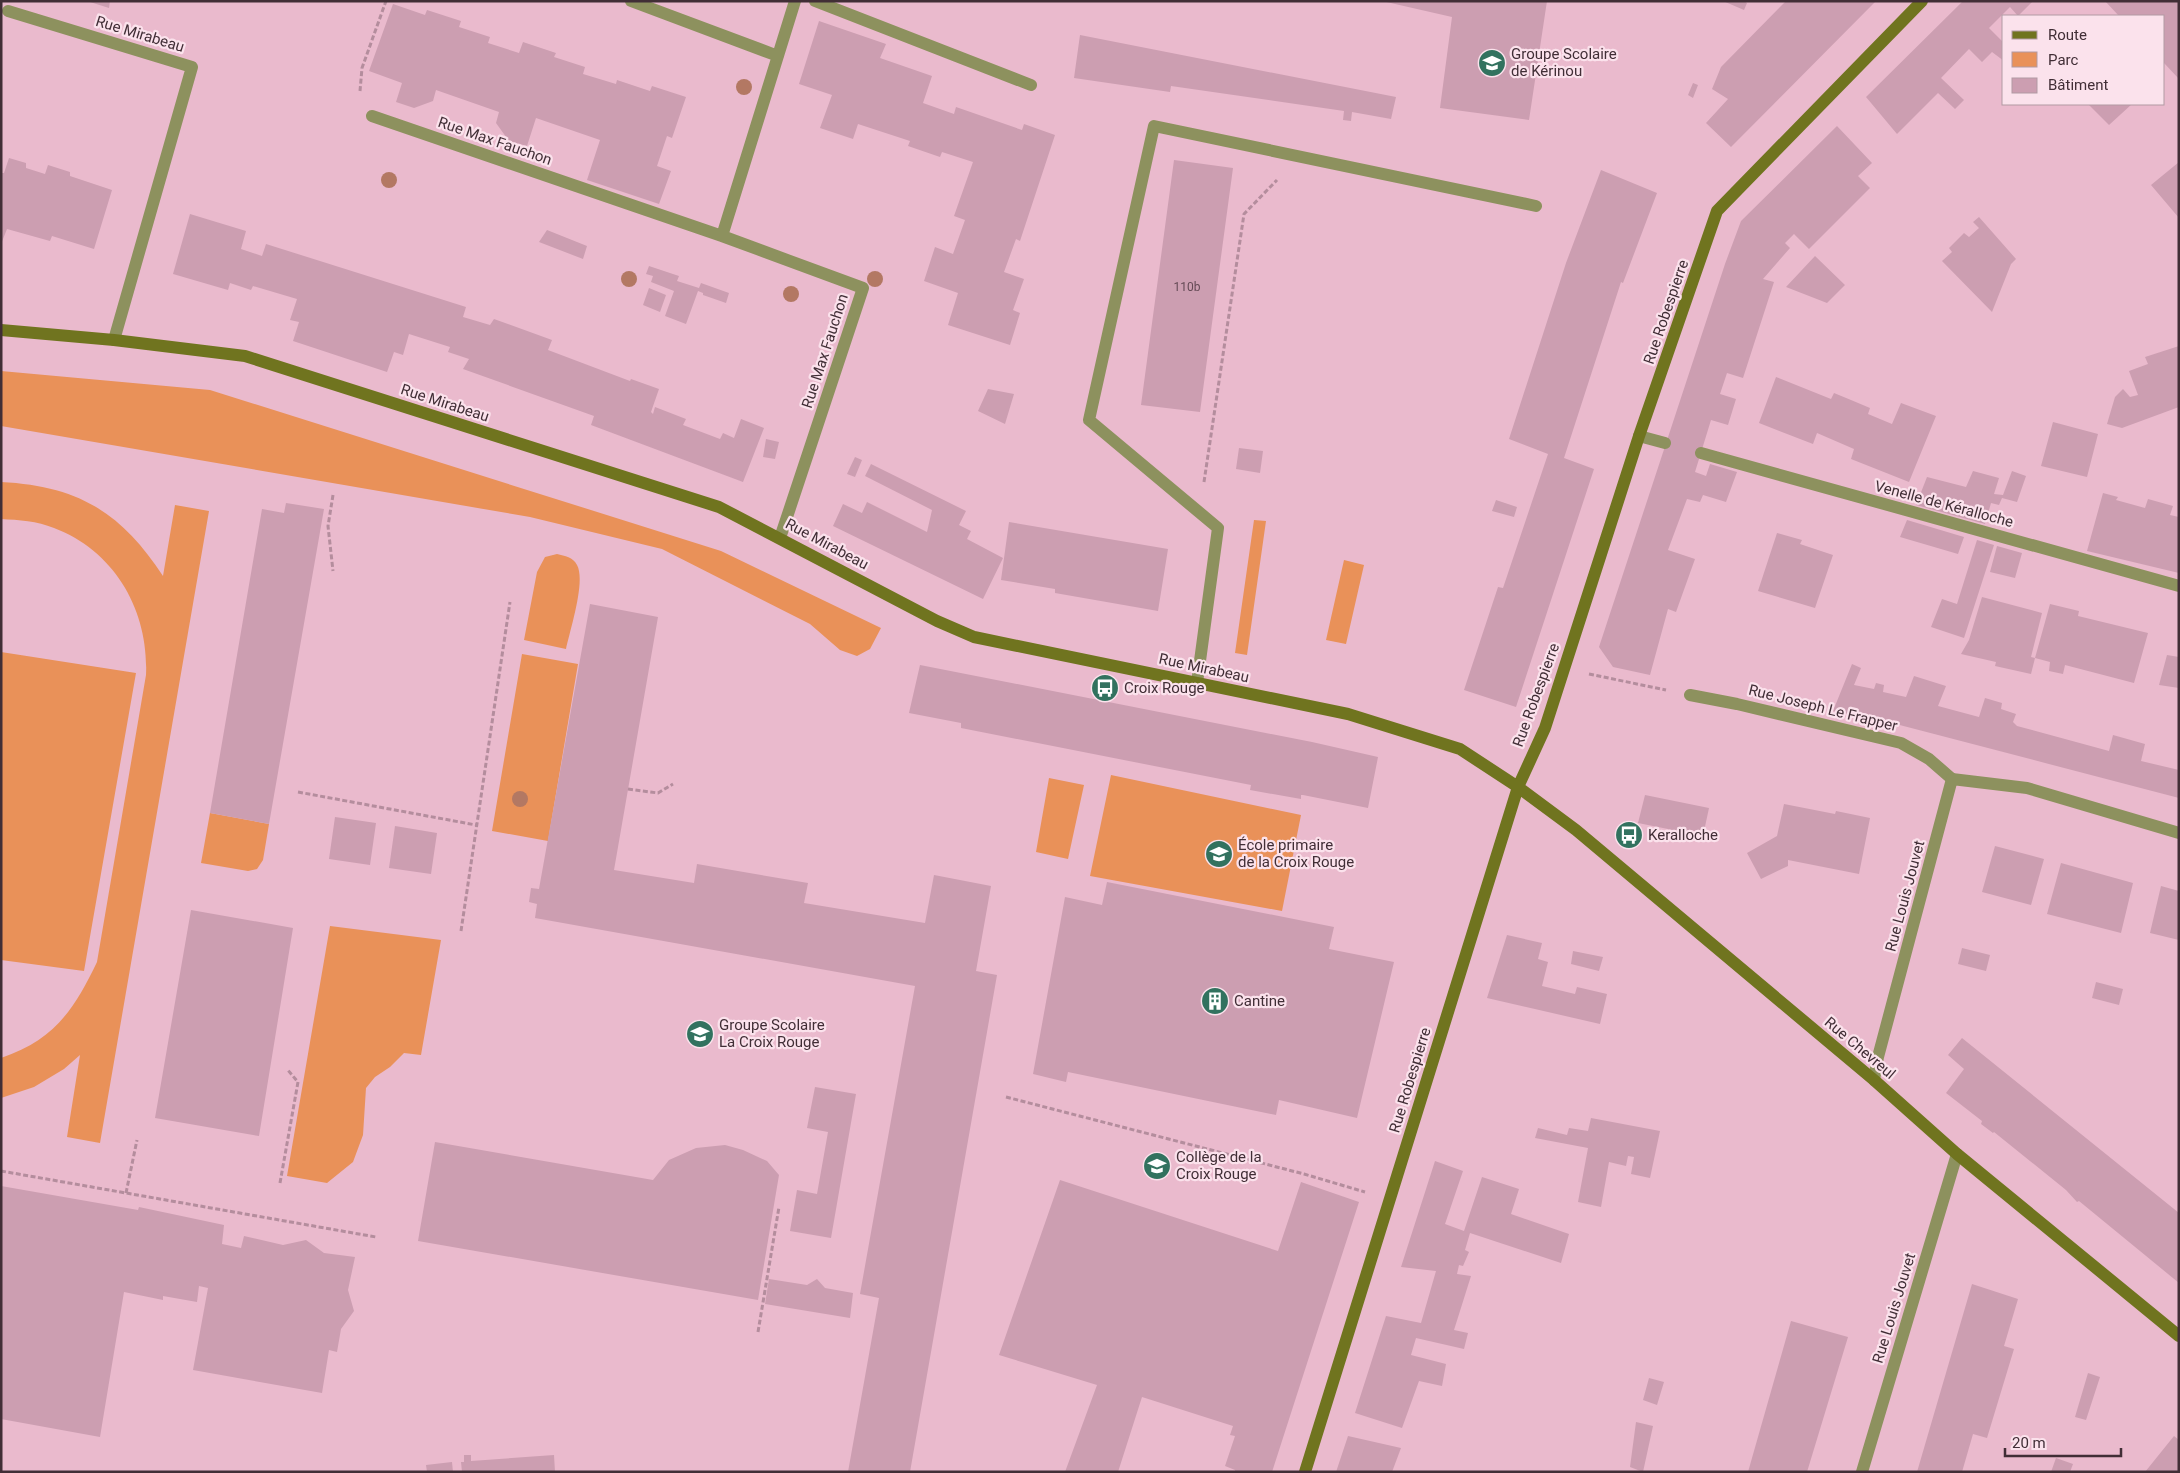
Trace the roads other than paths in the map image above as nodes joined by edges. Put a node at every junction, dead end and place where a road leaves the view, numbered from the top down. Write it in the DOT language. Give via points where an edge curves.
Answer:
graph roads {
  1 [pos="631,1"];
  2 [pos="795,1"];
  3 [pos="815,1"];
  4 [pos="1922,1"];
  5 [pos="8,11"];
  6 [pos="778,56"];
  7 [pos="1030,85"];
  8 [pos="372,116"];
  9 [pos="1536,206"];
  10 [pos="722,236"];
  11 [pos="1,330"];
  12 [pos="114,340"];
  13 [pos="1639,436"];
  14 [pos="1666,443"];
  15 [pos="1701,454"];
  16 [pos="780,538"];
  17 [pos="2179,586"];
  18 [pos="1197,683"];
  19 [pos="1690,695"];
  20 [pos="1952,779"];
  21 [pos="1518,787"];
  22 [pos="2179,833"];
  23 [pos="1874,1080"];
  24 [pos="1957,1154"];
  25 [pos="2179,1336"];
  26 [pos="1305,1472"];
  27 [pos="1862,1472"];
  1 -- 6 [label="street"];
  2 -- 6 [label="street"];
  3 -- 7 [label="street"];
  4 -- 13 [label="street, Rue Robespierre" via="1717,211"];
  5 -- 12 [label="street, Rue Mirabeau" via="192,68"];
  6 -- 10 [label="street"];
  8 -- 10 [label="street, Rue Max Fauchon"];
  9 -- 18 [label="street" via="1154,126 1088,420 1218,528"];
  10 -- 16 [label="street, Rue Max Fauchon" via="862,288"];
  11 -- 12 [label="street, Rue Mirabeau"];
  12 -- 16 [label="street, Rue Mirabeau" via="245,356 719,507"];
  13 -- 14 [label="street"];
  13 -- 21 [label="street, Rue Robespierre" via="1545,728"];
  15 -- 17 [label="street, Venelle de Kéralloche"];
  16 -- 18 [label="street, Rue Mirabeau" via="937,621 974,637"];
  18 -- 21 [label="street, Rue Mirabeau" via="1348,714 1460,749"];
  19 -- 20 [label="street, Rue Joseph Le Frapper" via="1902,743 1929,759"];
  20 -- 22 [label="street" via="2027,788"];
  20 -- 23 [label="street, Rue Louis Jouvet"];
  21 -- 23 [label="street, Rue Chevreul" via="1590,842"];
  21 -- 26 [label="street, Rue Robespierre"];
  23 -- 24 [label="street, Rue Chevreul"];
  24 -- 25 [label="street, Rue Chevreul"];
  24 -- 27 [label="street, Rue Louis Jouvet"];
}
